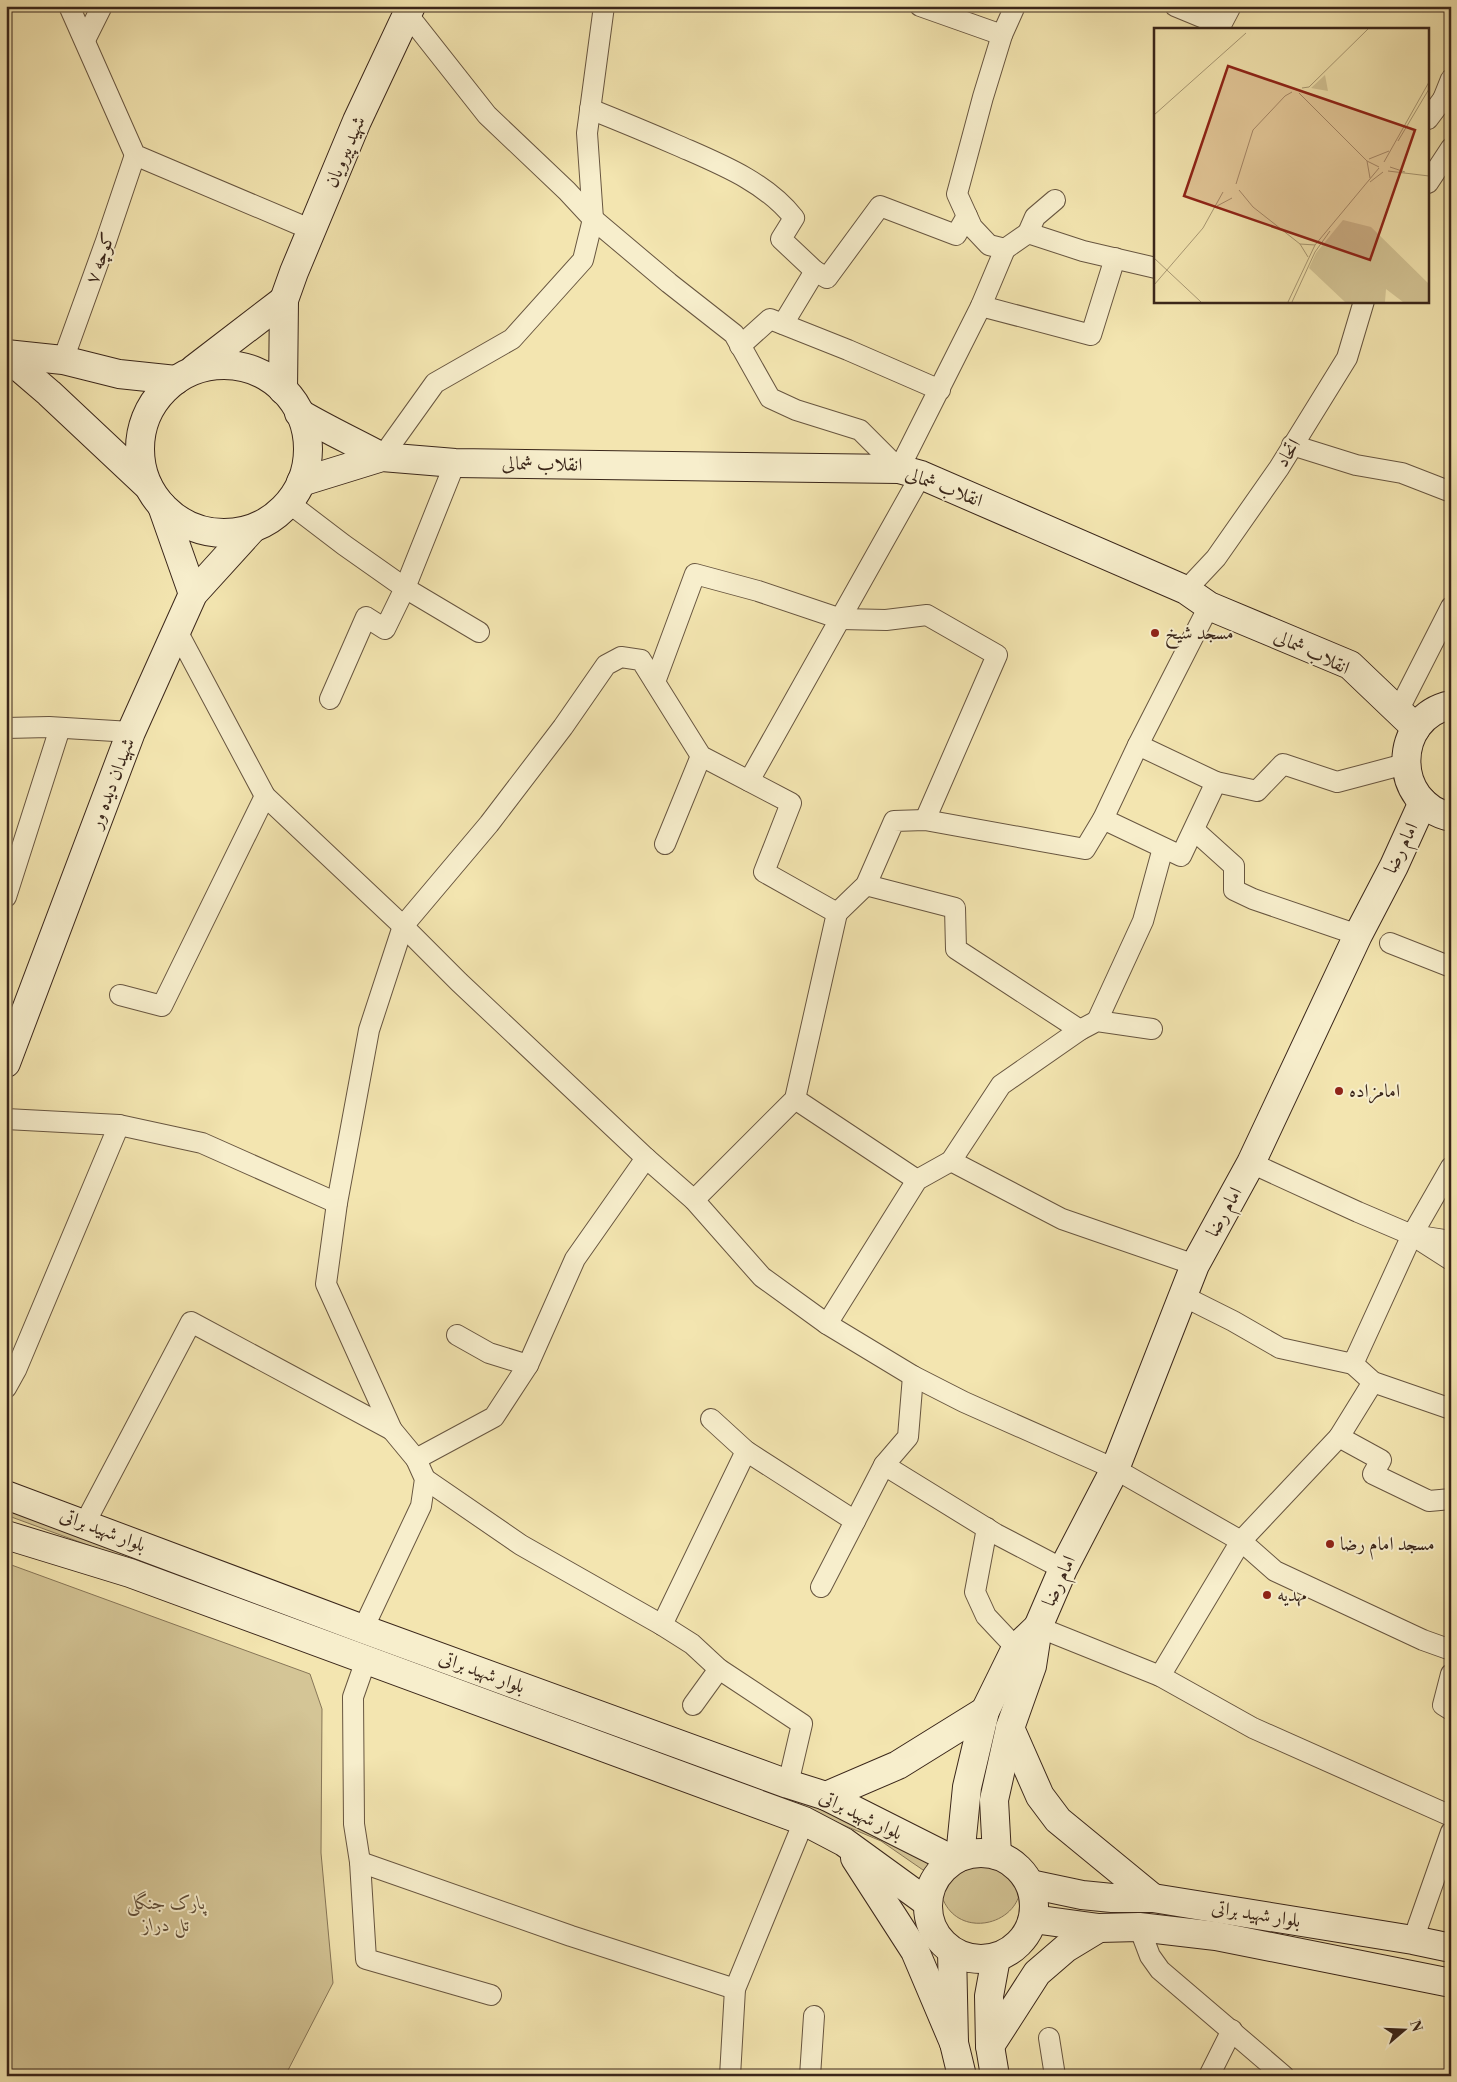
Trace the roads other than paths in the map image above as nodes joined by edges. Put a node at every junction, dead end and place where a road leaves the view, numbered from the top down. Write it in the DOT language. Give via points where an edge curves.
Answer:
graph roads {
  1 [pos="69,6"];
  2 [pos="102,6"];
  3 [pos="604,6"];
  4 [pos="920,6"];
  5 [pos="1015,6"];
  6 [pos="1175,6"];
  7 [pos="1231,6"];
  8 [pos="406,9"];
  9 [pos="1224,27"];
  10 [pos="1002,35"];
  11 [pos="85,40"];
  12 [pos="1451,79"];
  13 [pos="1447,100"];
  14 [pos="590,109"];
  15 [pos="1430,117"];
  16 [pos="1451,148"];
  17 [pos="135,155"];
  18 [pos="1430,180"];
  19 [pos="1055,200"];
  20 [pos="967,216"];
  21 [pos="592,219"];
  22 [pos="312,230"];
  23 [pos="1028,233"];
  24 [pos="1004,249"];
  25 [pos="1115,258"];
  26 [pos="1154,268"];
  27 [pos="815,271"];
  28 [pos="284,300"];
  29 [pos="1364,302"];
  30 [pos="981,306"];
  31 [pos="783,324"];
  32 [pos="740,346"];
  33 [pos="6,355"];
  34 [pos="63,360"];
  35 [pos="183,376"];
  36 [pos="283,390"];
  37 [pos="940,390"];
  38 [pos="299,413"];
  39 [pos="1292,445"];
  40 [pos="382,457"];
  41 [pos="455,463"];
  42 [pos="910,472"];
  43 [pos="295,492"];
  44 [pos="1451,492"];
  45 [pos="155,496"];
  46 [pos="252,529"];
  47 [pos="405,588"];
  48 [pos="1186,590"];
  49 [pos="194,594"];
  50 [pos="1209,606"];
  51 [pos="1451,607"];
  52 [pos="841,620"];
  53 [pos="177,631"];
  54 [pos="479,632"];
  55 [pos="655,682"];
  56 [pos="330,699"];
  57 [pos="1451,704"];
  58 [pos="1407,719"];
  59 [pos="6,728"];
  60 [pos="60,728"];
  61 [pos="130,732"];
  62 [pos="1138,745"];
  63 [pos="701,756"];
  64 [pos="1405,764"];
  65 [pos="749,781"];
  66 [pos="1216,782"];
  67 [pos="265,796"];
  68 [pos="1423,802"];
  69 [pos="1451,817"];
  70 [pos="1103,819"];
  71 [pos="925,820"];
  72 [pos="1194,830"];
  73 [pos="665,844"];
  74 [pos="1163,848"];
  75 [pos="866,885"];
  76 [pos="6,897"];
  77 [pos="837,913"];
  78 [pos="403,926"];
  79 [pos="1358,935"];
  80 [pos="1390,943"];
  81 [pos="1451,967"];
  82 [pos="120,995"];
  83 [pos="1088,1026"];
  84 [pos="1152,1029"];
  85 [pos="8,1052"];
  86 [pos="795,1098"];
  87 [pos="6,1119"];
  88 [pos="119,1125"];
  89 [pos="646,1158"];
  90 [pos="951,1161"];
  91 [pos="1251,1163"];
  92 [pos="1451,1166"];
  93 [pos="917,1180"];
  94 [pos="694,1200"];
  95 [pos="337,1203"];
  96 [pos="1412,1235"];
  97 [pos="1451,1241"];
  98 [pos="1451,1260"];
  99 [pos="1195,1265"];
  100 [pos="1183,1296"];
  101 [pos="827,1324"];
  102 [pos="457,1335"];
  103 [pos="1353,1364"];
  104 [pos="528,1365"];
  105 [pos="913,1376"];
  106 [pos="1373,1382"];
  107 [pos="6,1388"];
  108 [pos="1451,1409"];
  109 [pos="711,1419"];
  110 [pos="392,1430"];
  111 [pos="1339,1437"];
  112 [pos="746,1451"];
  113 [pos="416,1459"];
  114 [pos="884,1465"];
  115 [pos="1115,1468"];
  116 [pos="425,1479"];
  117 [pos="6,1495"];
  118 [pos="1451,1499"];
  119 [pos="855,1521"];
  120 [pos="85,1523"];
  121 [pos="987,1528"];
  122 [pos="6,1535"];
  123 [pos="1241,1541"];
  124 [pos="1063,1569"];
  125 [pos="821,1587"];
  126 [pos="662,1625"];
  127 [pos="1038,1627"];
  128 [pos="362,1629"];
  129 [pos="1016,1648"];
  130 [pos="1451,1650"];
  131 [pos="366,1660"];
  132 [pos="719,1669"];
  133 [pos="1451,1674"];
  134 [pos="1160,1676"];
  135 [pos="694,1705"];
  136 [pos="1451,1710"];
  137 [pos="985,1711"];
  138 [pos="1010,1728"];
  139 [pos="788,1784"];
  140 [pos="826,1796"];
  141 [pos="1451,1816"];
  142 [pos="804,1821"];
  143 [pos="1451,1832"];
  144 [pos="844,1842"];
  145 [pos="997,1855"];
  146 [pos="957,1859"];
  147 [pos="360,1862"];
  148 [pos="1030,1884"];
  149 [pos="1153,1898"];
  150 [pos="928,1904"];
  151 [pos="1033,1919"];
  152 [pos="1099,1928"];
  153 [pos="1139,1928"];
  154 [pos="1413,1940"];
  155 [pos="1451,1948"];
  156 [pos="952,1951"];
  157 [pos="996,1958"];
  158 [pos="1451,1983"];
  159 [pos="735,1989"];
  160 [pos="492,1995"];
  161 [pos="814,2016"];
  162 [pos="1232,2030"];
  163 [pos="1050,2038"];
  164 [pos="954,2043"];
  165 [pos="990,2046"];
  166 [pos="730,2076"];
  167 [pos="810,2076"];
  168 [pos="962,2076"];
  169 [pos="995,2076"];
  170 [pos="1055,2076"];
  171 [pos="1209,2076"];
  172 [pos="1284,2076"];
  1 -- 11 [label="street"];
  2 -- 11 [label="street"];
  3 -- 14 [label="street"];
  4 -- 10 [label="street"];
  5 -- 10 [label="street"];
  6 -- 9 [label="street"];
  7 -- 9 [label="street"];
  8 -- 21 [label="street" via="487,114"];
  8 -- 22 [label="main road, شهید پیرویان"];
  10 -- 20 [label="street" via="957,194"];
  11 -- 17 [label="street"];
  12 -- 13 [label="street"];
  13 -- 15 [label="street"];
  14 -- 21 [label="street" via="587,133"];
  14 -- 27 [label="street" via="728,167 769,194 794,218 781,239"];
  16 -- 18 [label="street"];
  17 -- 22 [label="street"];
  17 -- 34 [label="street, کوچه ۷"];
  19 -- 23 [label="street" via="1035,217"];
  20 -- 24 [label="street" via="972,227 989,245"];
  20 -- 27 [label="street" via="956,235 880,206 827,278"];
  21 -- 32 [label="street" via="734,334"];
  21 -- 40 [label="street" via="583,260 512,339 435,383"];
  22 -- 28 [label="main road, شهید پیرویان"];
  23 -- 24 [label="street"];
  23 -- 25 [label="street"];
  24 -- 30 [label="street"];
  25 -- 26 [label="street"];
  25 -- 30 [label="street" via="1091,335"];
  27 -- 31 [label="street"];
  28 -- 35 [label="main road"];
  28 -- 36 [label="main road"];
  29 -- 39 [label="street, اتحاد" via="1347,358"];
  30 -- 37 [label="street"];
  31 -- 32 [label="street" via="770,319"];
  31 -- 37 [label="street"];
  32 -- 42 [label="street" via="770,398 796,410 860,430"];
  33 -- 34 [label="main road"];
  33 -- 45 [label="main road"];
  34 -- 35 [label="main road" via="119,374"];
  35 -- 36 [label="main road" via="214,366 239,366 262,374"];
  35 -- 45 [label="main road" via="158,396 146,417 140,440 141,463"];
  36 -- 38 [label="main road"];
  37 -- 42 [label="street"];
  38 -- 40 [label="main road"];
  38 -- 43 [label="main road" via="306,435 307,459"];
  39 -- 44 [label="street" via="1356,465 1402,473"];
  39 -- 48 [label="street, اتحاد" via="1216,558"];
  40 -- 41 [label="main road, انقلاب شمالی"];
  40 -- 43 [label="main road"];
  41 -- 42 [label="main road, انقلاب شمالی"];
  41 -- 47 [label="street"];
  42 -- 48 [label="main road, انقلاب شمالی"];
  42 -- 52 [label="street"];
  43 -- 46 [label="main road" via="272,518"];
  43 -- 47 [label="street" via="344,545"];
  45 -- 46 [label="main road" via="181,522 204,531 228,534"];
  45 -- 49 [label="main road"];
  46 -- 49 [label="main road, شهیدان دیده ور"];
  47 -- 54 [label="street"];
  47 -- 56 [label="street" via="385,629 366,617"];
  48 -- 50 [label="main road, انقلاب شمالی"];
  49 -- 53 [label="main road, شهیدان دیده ور"];
  50 -- 58 [label="main road, انقلاب شمالی" via="1350,665"];
  50 -- 62 [label="street"];
  51 -- 58 [label="street"];
  52 -- 55 [label="street" via="758,591 695,574"];
  52 -- 65 [label="street"];
  52 -- 71 [label="street" via="886,620 927,615 998,655"];
  53 -- 61 [label="main road, شهیدان دیده ور"];
  53 -- 67 [label="street"];
  55 -- 63 [label="street"];
  55 -- 78 [label="street" via="641,660 621,657 606,665 564,727 489,824"];
  57 -- 58 [label="main road" via="1439,707 1426,717"];
  58 -- 64 [label="main road" via="1409,740"];
  59 -- 60 [label="street"];
  60 -- 61 [label="street"];
  60 -- 76 [label="street"];
  61 -- 85 [label="main road, شهیدان دیده ور"];
  62 -- 66 [label="street"];
  62 -- 70 [label="street"];
  63 -- 65 [label="street"];
  63 -- 73 [label="street"];
  64 -- 66 [label="street" via="1337,782 1283,764 1257,791"];
  64 -- 68 [label="main road" via="1413,788"];
  65 -- 77 [label="street" via="791,803 764,872"];
  66 -- 72 [label="street"];
  67 -- 78 [label="street"];
  67 -- 82 [label="street" via="162,1006"];
  68 -- 69 [label="main road"];
  68 -- 79 [label="main road, امام رضا"];
  70 -- 71 [label="street" via="1085,849"];
  70 -- 74 [label="street"];
  71 -- 75 [label="street" via="894,821"];
  72 -- 74 [label="street" via="1181,856"];
  72 -- 79 [label="street" via="1234,866 1234,890"];
  74 -- 83 [label="street" via="1143,921"];
  75 -- 77 [label="street"];
  75 -- 83 [label="street" via="956,908 956,949"];
  77 -- 86 [label="street"];
  78 -- 89 [label="street"];
  78 -- 95 [label="street" via="369,1030"];
  79 -- 91 [label="main road, امام رضا"];
  80 -- 81 [label="street"];
  83 -- 84 [label="street"];
  83 -- 90 [label="street" via="1001,1085"];
  86 -- 93 [label="street"];
  86 -- 94 [label="street"];
  87 -- 88 [label="street"];
  88 -- 95 [label="street" via="202,1143"];
  88 -- 107 [label="street"];
  89 -- 94 [label="street"];
  89 -- 104 [label="street" via="575,1259"];
  90 -- 93 [label="street"];
  90 -- 99 [label="street" via="1062,1219"];
  91 -- 96 [label="street"];
  91 -- 99 [label="main road, امام رضا"];
  92 -- 96 [label="street"];
  93 -- 101 [label="street"];
  94 -- 101 [label="street" via="762,1277"];
  95 -- 110 [label="street" via="326,1284"];
  96 -- 97 [label="street"];
  96 -- 98 [label="street"];
  96 -- 103 [label="street"];
  99 -- 100 [label="main road, امام رضا"];
  100 -- 103 [label="street" via="1280,1348"];
  100 -- 115 [label="main road, امام رضا"];
  101 -- 105 [label="street"];
  102 -- 104 [label="street" via="489,1353"];
  103 -- 106 [label="street"];
  104 -- 113 [label="street" via="494,1416"];
  105 -- 114 [label="street" via="908,1437"];
  105 -- 115 [label="street" via="964,1402"];
  106 -- 108 [label="street"];
  106 -- 111 [label="street"];
  109 -- 112 [label="street"];
  110 -- 113 [label="street"];
  110 -- 120 [label="street" via="191,1322"];
  111 -- 118 [label="street" via="1380,1460 1373,1474 1429,1501"];
  111 -- 123 [label="street"];
  112 -- 119 [label="street"];
  112 -- 126 [label="street"];
  113 -- 116 [label="street"];
  114 -- 119 [label="street"];
  114 -- 121 [label="street"];
  115 -- 123 [label="street"];
  115 -- 124 [label="main road, امام رضا"];
  116 -- 126 [label="street" via="521,1545"];
  116 -- 128 [label="street" via="421,1506"];
  117 -- 120 [label="main road, بلوار شهید براتی"];
  119 -- 125 [label="street"];
  120 -- 128 [label="main road, بلوار شهید براتی"];
  121 -- 124 [label="street"];
  121 -- 129 [label="street" via="975,1592 986,1616"];
  122 -- 131 [label="main road, بلوار شهید براتی" via="130,1573"];
  123 -- 130 [label="street" via="1275,1571"];
  123 -- 134 [label="street"];
  124 -- 127 [label="main road, امام رضا"];
  126 -- 132 [label="street" via="692,1644"];
  127 -- 129 [label="main road, امام رضا"];
  127 -- 134 [label="street"];
  127 -- 138 [label="main road, امام رضا" via="1032,1666"];
  128 -- 139 [label="main road, بلوار شهید براتی"];
  129 -- 137 [label="main road, امام رضا"];
  131 -- 142 [label="main road, بلوار شهید براتی"];
  131 -- 147 [label="street" via="353,1696 354,1824"];
  132 -- 135 [label="street"];
  132 -- 139 [label="street" via="802,1724"];
  133 -- 136 [label="street" via="1443,1705"];
  134 -- 141 [label="street" via="1253,1728"];
  137 -- 140 [label="main road" via="898,1765"];
  137 -- 146 [label="main road, امام رضا" via="967,1787"];
  138 -- 145 [label="main road, امام رضا" via="994,1800"];
  138 -- 149 [label="main road" via="1040,1796 1058,1820"];
  139 -- 140 [label="main road, بلوار شهید براتی"];
  140 -- 146 [label="main road, بلوار شهید براتی"];
  142 -- 144 [label="main road, بلوار شهید براتی"];
  142 -- 159 [label="street"];
  143 -- 154 [label="street"];
  144 -- 150 [label="main road, بلوار شهید براتی"];
  144 -- 164 [label="main road" via="915,1951"];
  145 -- 146 [label="main road" via="982,1852"];
  145 -- 148 [label="main road" via="1011,1861"];
  146 -- 150 [label="main road" via="942,1870 933,1883"];
  147 -- 159 [label="street"];
  147 -- 160 [label="street" via="366,1959"];
  148 -- 149 [label="main road, بلوار شهید براتی" via="1102,1897"];
  148 -- 151 [label="main road" via="1035,1899"];
  149 -- 154 [label="main road, بلوار شهید براتی"];
  150 -- 156 [label="main road" via="933,1928"];
  151 -- 152 [label="main road, بلوار شهید براتی"];
  151 -- 157 [label="main road" via="1022,1942"];
  152 -- 153 [label="main road, بلوار شهید براتی"];
  152 -- 165 [label="main road" via="1066,1948 1037,1973"];
  153 -- 158 [label="main road, بلوار شهید براتی" via="1216,1936"];
  153 -- 162 [label="street" via="1150,1956 1160,1970"];
  154 -- 155 [label="main road, بلوار شهید براتی"];
  156 -- 157 [label="main road" via="974,1959"];
  156 -- 164 [label="main road"];
  157 -- 165 [label="main road" via="989,1996"];
  159 -- 166 [label="street"];
  161 -- 167 [label="street"];
  162 -- 171 [label="street"];
  162 -- 172 [label="street"];
  163 -- 170 [label="street"];
  164 -- 168 [label="main road"];
  165 -- 169 [label="main road"];
}
